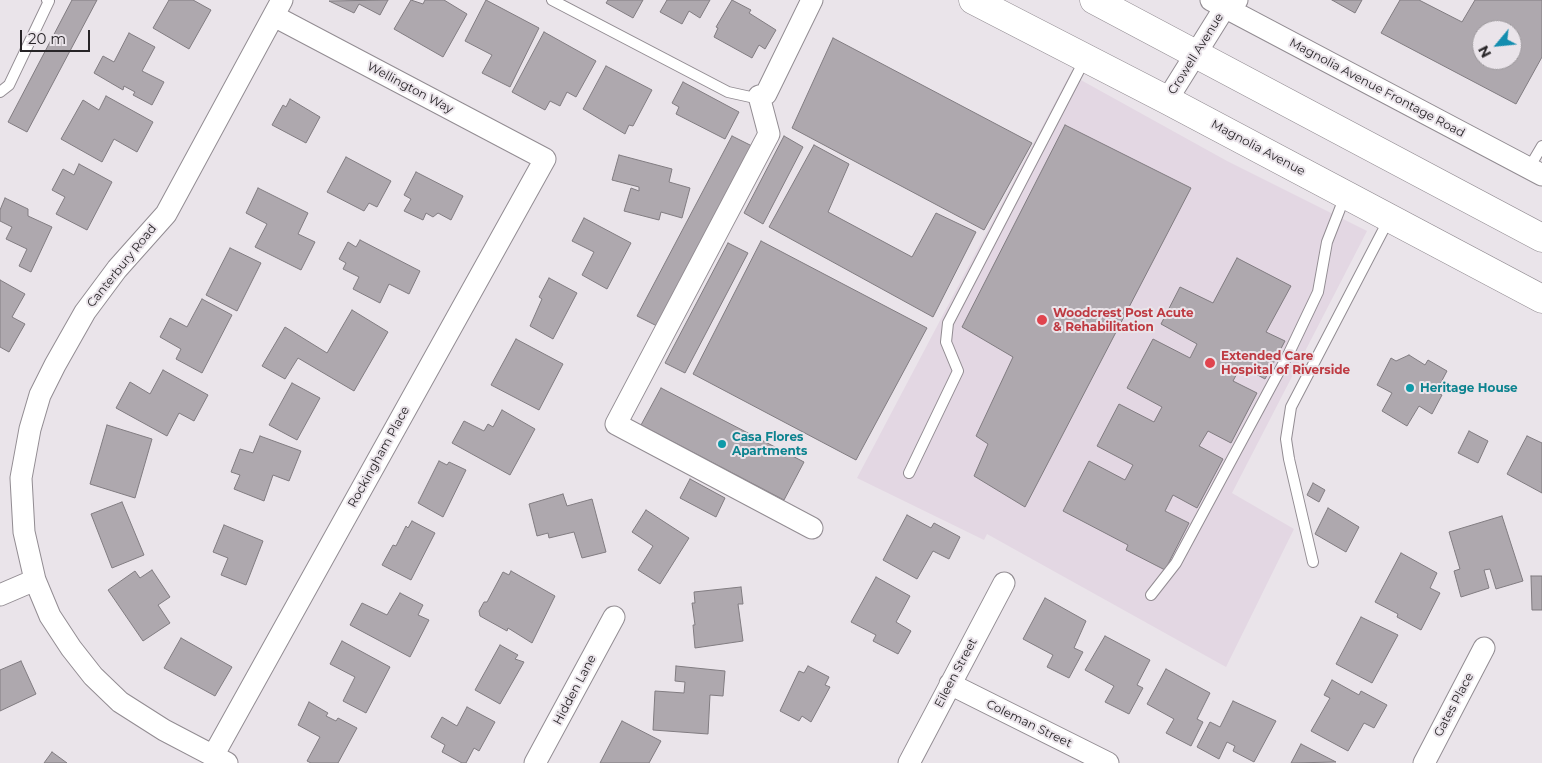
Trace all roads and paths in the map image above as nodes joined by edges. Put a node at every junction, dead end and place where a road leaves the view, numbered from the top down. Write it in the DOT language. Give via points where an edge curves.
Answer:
graph roads {
  1 [pos="47,0"];
  2 [pos="552,0"];
  3 [pos="812,0"];
  4 [pos="973,0"];
  5 [pos="1094,0"];
  6 [pos="1224,2"];
  7 [pos="278,8"];
  8 [pos="1197,54"];
  9 [pos="1086,58"];
  10 [pos="0,92"];
  11 [pos="759,96"];
  12 [pos="1168,100"];
  13 [pos="1542,146"];
  14 [pos="545,159"];
  15 [pos="1536,172"];
  16 [pos="1345,195"];
  17 [pos="1389,218"];
  18 [pos="1542,238"];
  19 [pos="1542,299"];
  20 [pos="909,473"];
  21 [pos="812,528"];
  22 [pos="1313,562"];
  23 [pos="35,580"];
  24 [pos="1004,583"];
  25 [pos="0,595"];
  26 [pos="1152,595"];
  27 [pos="614,617"];
  28 [pos="1484,648"];
  29 [pos="950,684"];
  30 [pos="220,759"];
  31 [pos="536,763"];
  32 [pos="909,763"];
  33 [pos="1108,763"];
  34 [pos="1424,763"];
  1 -- 10 [label="lane" via="9,85"];
  2 -- 11 [label="lane" via="728,92"];
  3 -- 11 [label="street" via="766,94"];
  4 -- 9 [label="main road, Magnolia Avenue"];
  5 -- 8 [label="main road"];
  6 -- 8 [label="street, Crowell Avenue"];
  6 -- 15 [label="street, Magnolia Avenue Frontage Road"];
  7 -- 14 [label="street, Wellington Way"];
  7 -- 23 [label="street, Canterbury Road" via="166,214 116,269 85,312 40,395 30,429 22,478 24,532"];
  8 -- 12 [label="street, Crowell Avenue"];
  8 -- 18 [label="main road"];
  9 -- 12 [label="main road, Magnolia Avenue"];
  9 -- 20 [label="lane" via="948,323 946,342 958,371"];
  11 -- 21 [label="street" via="769,134 616,424"];
  12 -- 16 [label="main road, Magnolia Avenue"];
  13 -- 15 [label="lane"];
  14 -- 30 [label="street, Rockingham Place"];
  16 -- 17 [label="main road, Magnolia Avenue"];
  16 -- 26 [label="lane" via="1327,242 1318,292 1289,354 1176,563"];
  17 -- 19 [label="main road, Magnolia Avenue"];
  17 -- 22 [label="lane" via="1291,407 1286,439"];
  23 -- 25 [label="street"];
  23 -- 30 [label="street, Canterbury Road" via="50,616 93,676 120,702 164,730"];
  24 -- 29 [label="street, Eileen Street"];
  27 -- 31 [label="street, Hidden Lane"];
  28 -- 34 [label="street, Gates Place"];
  29 -- 32 [label="street, Eileen Street"];
  29 -- 33 [label="street, Coleman Street"];
}
